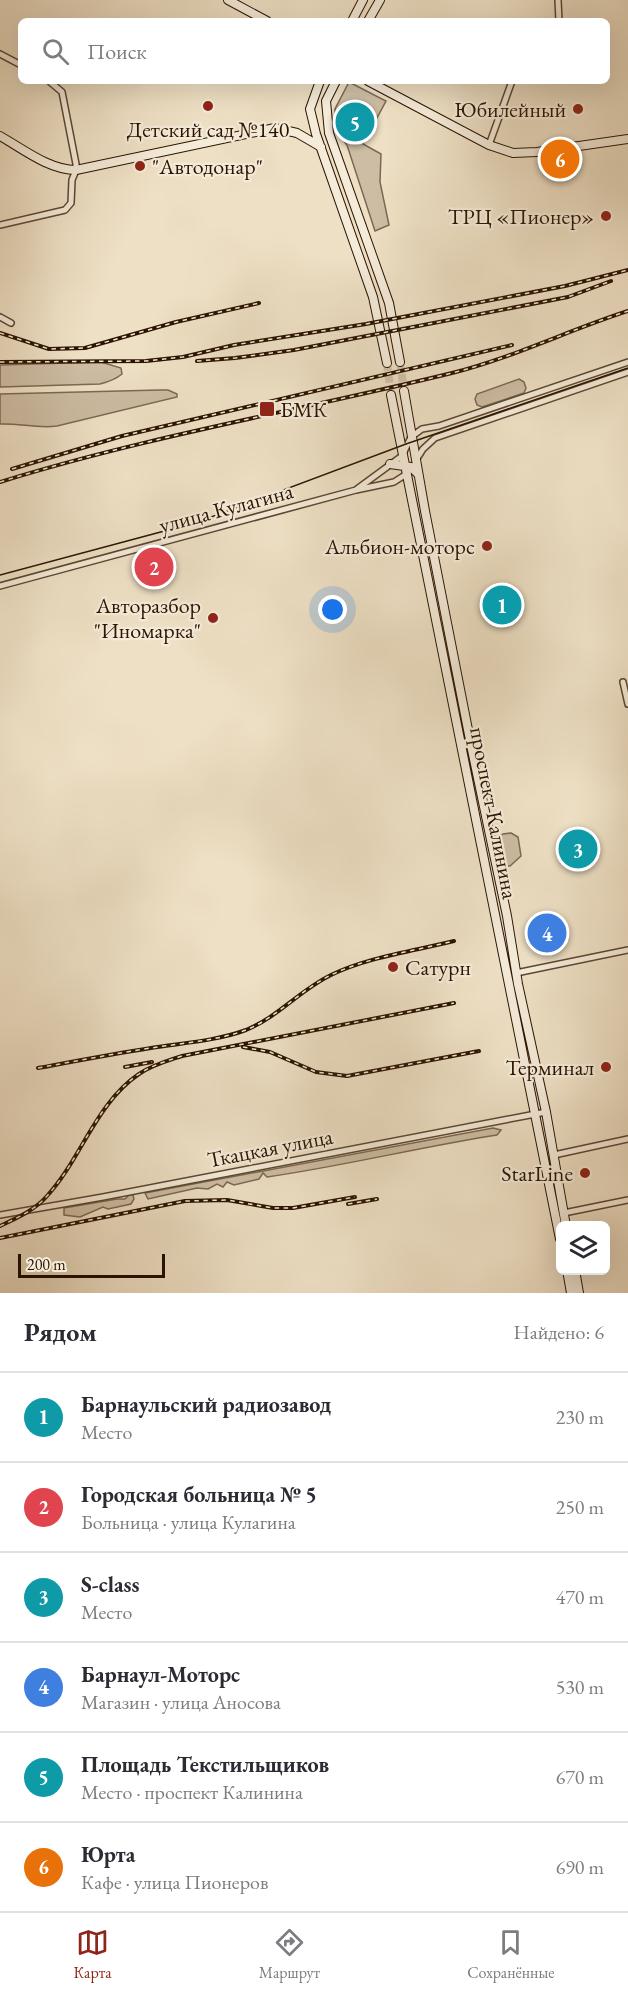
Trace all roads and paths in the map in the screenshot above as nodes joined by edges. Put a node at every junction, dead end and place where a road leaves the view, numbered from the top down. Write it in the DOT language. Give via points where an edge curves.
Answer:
graph roads {
  1 [pos="228,0"];
  2 [pos="363,0"];
  3 [pos="380,0"];
  4 [pos="558,0"];
  5 [pos="261,18"];
  6 [pos="354,18"];
  7 [pos="370,18"];
  8 [pos="559,18"];
  9 [pos="0,54"];
  10 [pos="18,63"];
  11 [pos="53,84"];
  12 [pos="319,84"];
  13 [pos="334,84"];
  14 [pos="374,84"];
  15 [pos="511,84"];
  16 [pos="282,128"];
  17 [pos="329,133"];
  18 [pos="316,134"];
  19 [pos="0,136"];
  20 [pos="628,139"];
  21 [pos="333,145"];
  22 [pos="489,145"];
  23 [pos="321,147"];
  24 [pos="76,170"];
  25 [pos="0,225"];
  26 [pos="0,317"];
  27 [pos="11,323"];
  28 [pos="400,362"];
  29 [pos="387,363"];
  30 [pos="627,363"];
  31 [pos="628,372"];
  32 [pos="404,391"];
  33 [pos="391,395"];
  34 [pos="412,440"];
  35 [pos="402,456"];
  36 [pos="390,464"];
  37 [pos="409,467"];
  38 [pos="356,490"];
  39 [pos="0,586"];
  40 [pos="623,682"];
  41 [pos="628,704"];
  42 [pos="628,950"];
  43 [pos="512,974"];
  44 [pos="546,1112"];
  45 [pos="535,1114"];
  46 [pos="628,1139"];
  47 [pos="544,1155"];
  48 [pos="554,1155"];
  49 [pos="628,1200"];
  50 [pos="564,1213"];
  51 [pos="0,1215"];
  52 [pos="557,1221"];
  53 [pos="565,1221"];
  54 [pos="568,1275"];
  55 [pos="576,1275"];
  56 [pos="571,1293"];
  57 [pos="579,1293"];
  1 -- 5 [label="main road"];
  2 -- 6 [label="main road"];
  3 -- 7 [label="main road"];
  4 -- 8 [label="street"];
  9 -- 10 [label="street"];
  11 -- 24 [label="street" via="62,92 66,103"];
  12 -- 18 [label="main road" via="310,109"];
  13 -- 17 [label="main road" via="326,100"];
  14 -- 22 [label="main road"];
  15 -- 22 [label="street"];
  16 -- 18 [label="main road"];
  16 -- 23 [label="main road"];
  16 -- 24 [label="main road"];
  17 -- 18 [label="main road"];
  17 -- 21 [label="main road"];
  18 -- 23 [label="main road"];
  19 -- 24 [label="main road" via="58,167"];
  20 -- 22 [label="main road" via="527,153"];
  21 -- 23 [label="main road"];
  21 -- 28 [label="main road" via="389,303"];
  23 -- 29 [label="main road" via="373,297"];
  24 -- 25 [label="street" via="71,203 65,210"];
  26 -- 27 [label="street"];
  30 -- 34 [label="street" via="422,429"];
  31 -- 37 [label="street, улица Кулагина" via="435,438"];
  32 -- 34 [label="main road"];
  33 -- 35 [label="main road, проспект Калинина"];
  34 -- 35 [label="street"];
  34 -- 37 [label="main road"];
  35 -- 36 [label="street, улица Кулагина"];
  35 -- 37 [label="main road, проспект Калинина"];
  36 -- 37 [label="main road"];
  36 -- 38 [label="street, улица Кулагина"];
  37 -- 38 [label="street, улица Кулагина" via="394,482"];
  37 -- 43 [label="main road, проспект Калинина"];
  37 -- 43 [label="main road, проспект Калинина" via="418,475 507,916"];
  38 -- 39 [label="street, улица Кулагина"];
  40 -- 41 [label="street"];
  42 -- 43 [label="street"];
  43 -- 44 [label="main road, проспект Калинина"];
  43 -- 45 [label="main road, проспект Калинина"];
  44 -- 45 [label="street, Ткацкая улица"];
  44 -- 48 [label="main road, проспект Калинина"];
  45 -- 47 [label="main road, проспект Калинина"];
  45 -- 51 [label="street, Ткацкая улица"];
  46 -- 48 [label="street"];
  47 -- 48 [label="main road"];
  47 -- 52 [label="main road, проспект Калинина"];
  48 -- 50 [label="main road, проспект Калинина"];
  49 -- 50 [label="street"];
  50 -- 53 [label="main road, проспект Калинина"];
  54 -- 56 [label="main road"];
  55 -- 57 [label="main road"];
}
